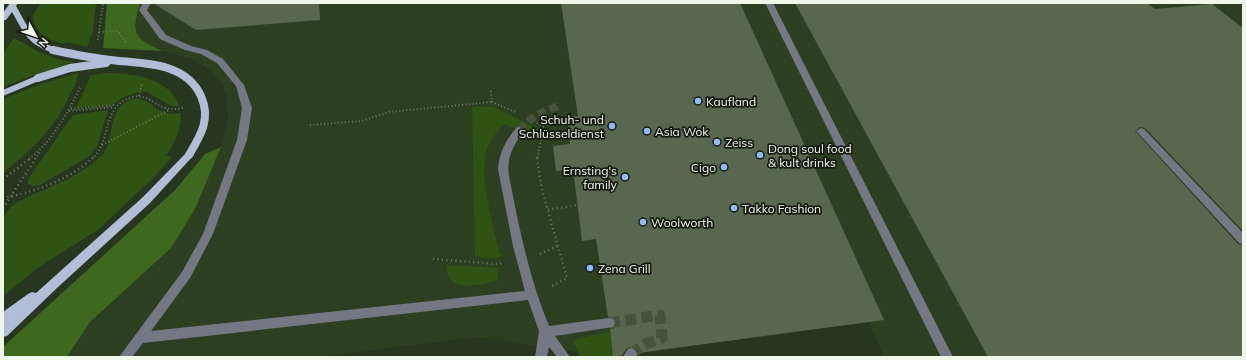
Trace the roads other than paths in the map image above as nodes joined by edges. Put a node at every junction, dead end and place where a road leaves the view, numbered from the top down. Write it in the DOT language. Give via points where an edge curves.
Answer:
graph roads {
  1 [pos="147,3"];
  2 [pos="769,3"];
  3 [pos="13,4"];
  4 [pos="3,18"];
  5 [pos="120,61"];
  6 [pos="3,93"];
  7 [pos="519,130"];
  8 [pos="1142,131"];
  9 [pos="1243,240"];
  10 [pos="69,270"];
  11 [pos="532,295"];
  12 [pos="3,319"];
  13 [pos="609,323"];
  14 [pos="3,332"];
  15 [pos="545,332"];
  16 [pos="140,338"];
  17 [pos="125,357"];
  18 [pos="541,357"];
  19 [pos="564,357"];
  20 [pos="947,357"];
  1 -- 16 [label="lane" via="143,10 163,37 204,52 220,61 240,86 247,108 242,140 208,234 186,275"];
  2 -- 20 [label="lane"];
  3 -- 4 [label="main road"];
  3 -- 5 [label="main road, bridge" via="26,33 35,42 53,50"];
  5 -- 6 [label="main road, bridge" via="70,68"];
  5 -- 10 [label="main road, bridge" via="162,65 194,83 202,95 206,110 204,130 173,175"];
  7 -- 11 [label="lane" via="507,149 503,166"];
  8 -- 9 [label="lane"];
  10 -- 12 [label="main road"];
  10 -- 14 [label="main road"];
  11 -- 15 [label="lane"];
  11 -- 16 [label="lane"];
  13 -- 15 [label="lane"];
  15 -- 18 [label="lane"];
  15 -- 19 [label="lane"];
  16 -- 17 [label="lane"];
}
